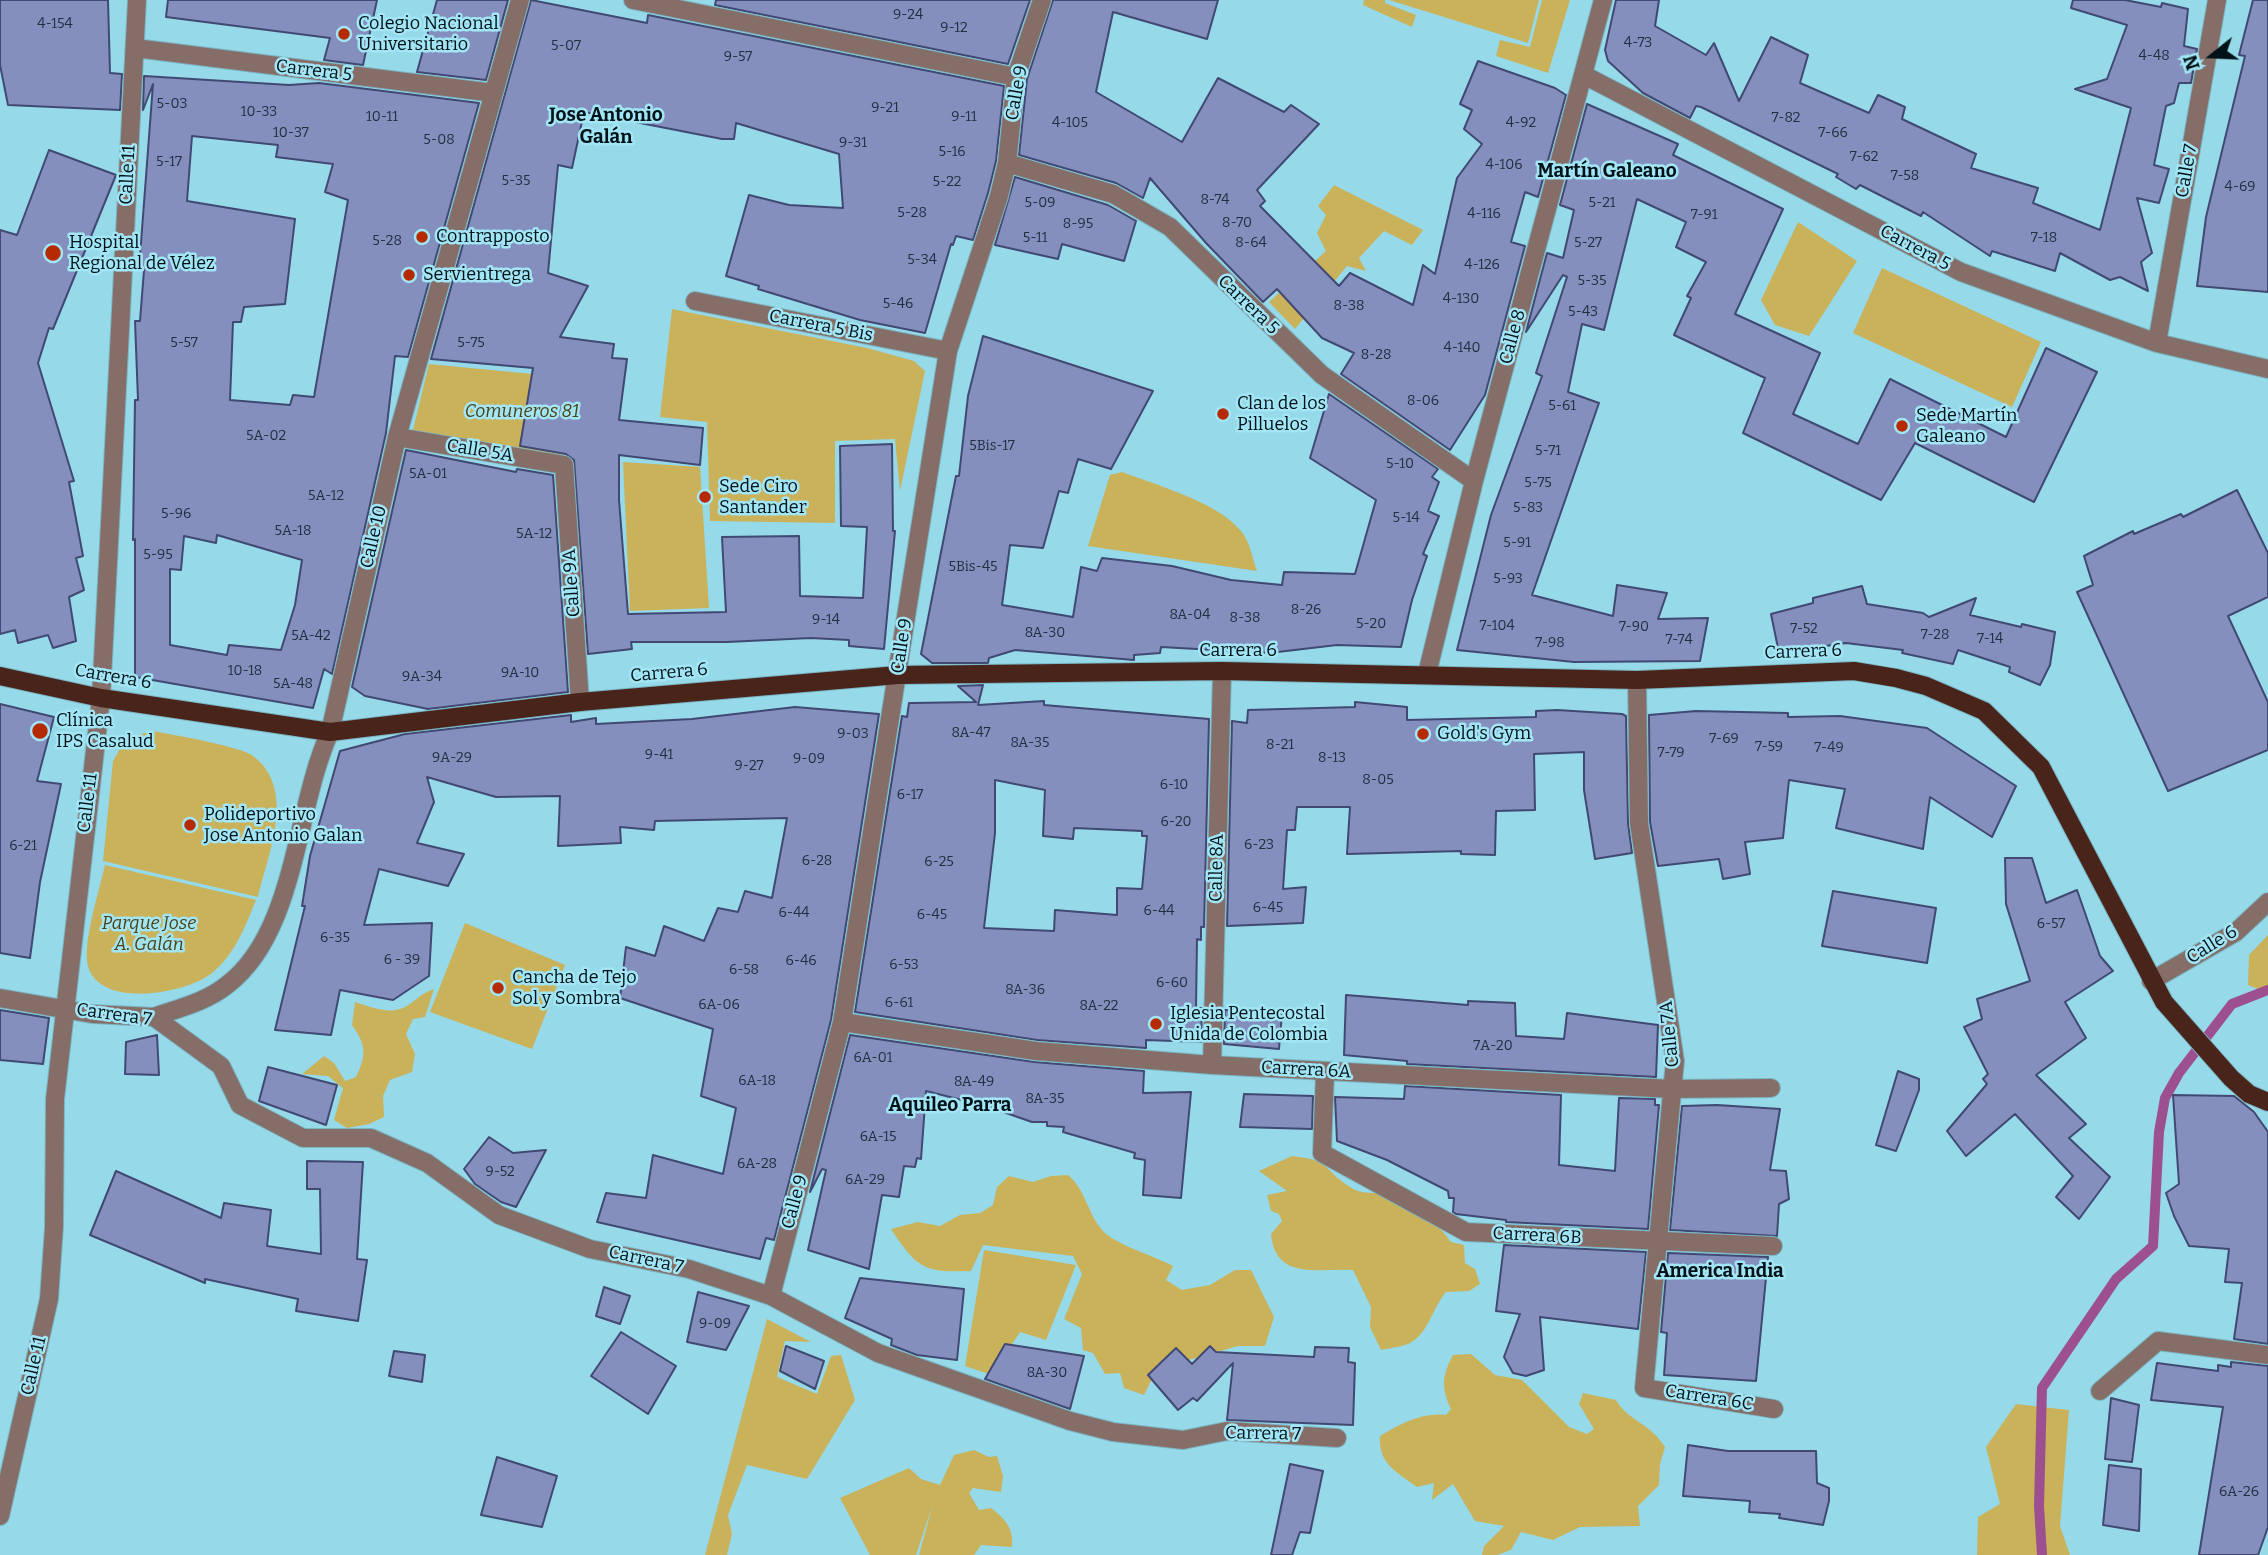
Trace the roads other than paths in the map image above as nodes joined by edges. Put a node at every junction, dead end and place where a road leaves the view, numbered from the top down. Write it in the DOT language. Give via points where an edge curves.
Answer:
graph roads {
  1 [pos="137,0"];
  2 [pos="520,0"];
  3 [pos="633,0"];
  4 [pos="1042,0"];
  5 [pos="1603,0"];
  6 [pos="2217,0"];
  7 [pos="135,48"];
  8 [pos="1584,75"];
  9 [pos="1016,77"];
  10 [pos="494,93"];
  11 [pos="1007,163"];
  12 [pos="695,301"];
  13 [pos="2157,342"];
  14 [pos="948,351"];
  15 [pos="2268,369"];
  16 [pos="397,437"];
  17 [pos="564,464"];
  18 [pos="1474,481"];
  19 [pos="1222,671"];
  20 [pos="1427,674"];
  21 [pos="898,675"];
  22 [pos="0,676"];
  23 [pos="1637,680"];
  24 [pos="101,698"];
  25 [pos="580,702"];
  26 [pos="330,732"];
  27 [pos="2268,902"];
  28 [pos="2151,981"];
  29 [pos="0,998"];
  30 [pos="64,1008"];
  31 [pos="154,1017"];
  32 [pos="842,1022"];
  33 [pos="1212,1065"];
  34 [pos="1325,1072"];
  35 [pos="1771,1088"];
  36 [pos="1672,1089"];
  37 [pos="2268,1102"];
  38 [pos="1656,1242"];
  39 [pos="1773,1246"];
  40 [pos="771,1296"];
  41 [pos="2268,1355"];
  42 [pos="1644,1388"];
  43 [pos="2100,1391"];
  44 [pos="1774,1409"];
  45 [pos="1337,1438"];
  46 [pos="0,1516"];
  1 -- 7 [label="street, Calle 11"];
  2 -- 10 [label="street, Calle 10"];
  3 -- 9 [label="street"];
  4 -- 9 [label="street, Calle 9"];
  5 -- 8 [label="street, Calle 8"];
  6 -- 13 [label="street, Calle 7"];
  7 -- 10 [label="street, Carrera 5"];
  7 -- 24 [label="street, Calle 11"];
  8 -- 13 [label="street, Carrera 5" via="1961,272"];
  8 -- 18 [label="street, Calle 8"];
  9 -- 11 [label="street, Calle 9"];
  10 -- 16 [label="street, Calle 10"];
  11 -- 14 [label="street, Calle 9"];
  11 -- 18 [label="street, Carrera 5" via="1113,194 1170,227 1322,375"];
  12 -- 14 [label="street, Carrera 5 Bis"];
  13 -- 15 [label="street, Carrera 5"];
  14 -- 21 [label="street, Calle 9"];
  16 -- 17 [label="street, Calle 5A"];
  16 -- 26 [label="street, Calle 10"];
  17 -- 25 [label="street, Calle 9A"];
  18 -- 20 [label="street, Calle 8"];
  19 -- 20 [label="main road, Carrera 6"];
  19 -- 21 [label="main road, Carrera 6"];
  19 -- 33 [label="street, Calle 8A"];
  20 -- 23 [label="main road, Carrera 6"];
  21 -- 25 [label="main road, Carrera 6"];
  21 -- 32 [label="street, Calle 9"];
  22 -- 24 [label="main road, Carrera 6"];
  23 -- 28 [label="main road, Carrera 6" via="1854,671 1926,686 1984,711 2041,767"];
  23 -- 36 [label="street, Calle 7A" via="1639,823 1675,1061"];
  24 -- 26 [label="main road, Carrera 6"];
  24 -- 30 [label="street, Calle 11"];
  25 -- 26 [label="main road, Carrera 6"];
  26 -- 31 [label="street, Calle 10" via="317,759 282,895 251,961 229,984 204,1000"];
  27 -- 28 [label="street, Calle 6" via="2236,932"];
  28 -- 37 [label="main road, Carrera 6" via="2170,1011 2231,1078 2249,1094"];
  29 -- 30 [label="street, Carrera 7"];
  30 -- 31 [label="street, Carrera 7" via="121,1018"];
  30 -- 46 [label="street, Calle 11" via="55,1099 49,1299"];
  31 -- 40 [label="street, Carrera 7" via="221,1066 240,1105 303,1138 371,1138 427,1163 499,1215 590,1249 689,1269"];
  32 -- 33 [label="street, Carrera 6A" via="1036,1051"];
  32 -- 40 [label="street, Calle 9"];
  33 -- 34 [label="street, Carrera 6A"];
  34 -- 36 [label="street, Carrera 6A"];
  34 -- 38 [label="street, Carrera 6B" via="1322,1153 1466,1232"];
  35 -- 36 [label="street, Carrera 6A"];
  36 -- 38 [label="street, Calle 7A"];
  38 -- 39 [label="street, Carrera 6B"];
  38 -- 42 [label="street, Calle 7A"];
  40 -- 45 [label="street, Carrera 7" via="878,1353 1070,1421 1114,1432 1183,1440 1227,1431"];
  41 -- 43 [label="street" via="2158,1341"];
  42 -- 44 [label="street, Carrera 6C"];
}
